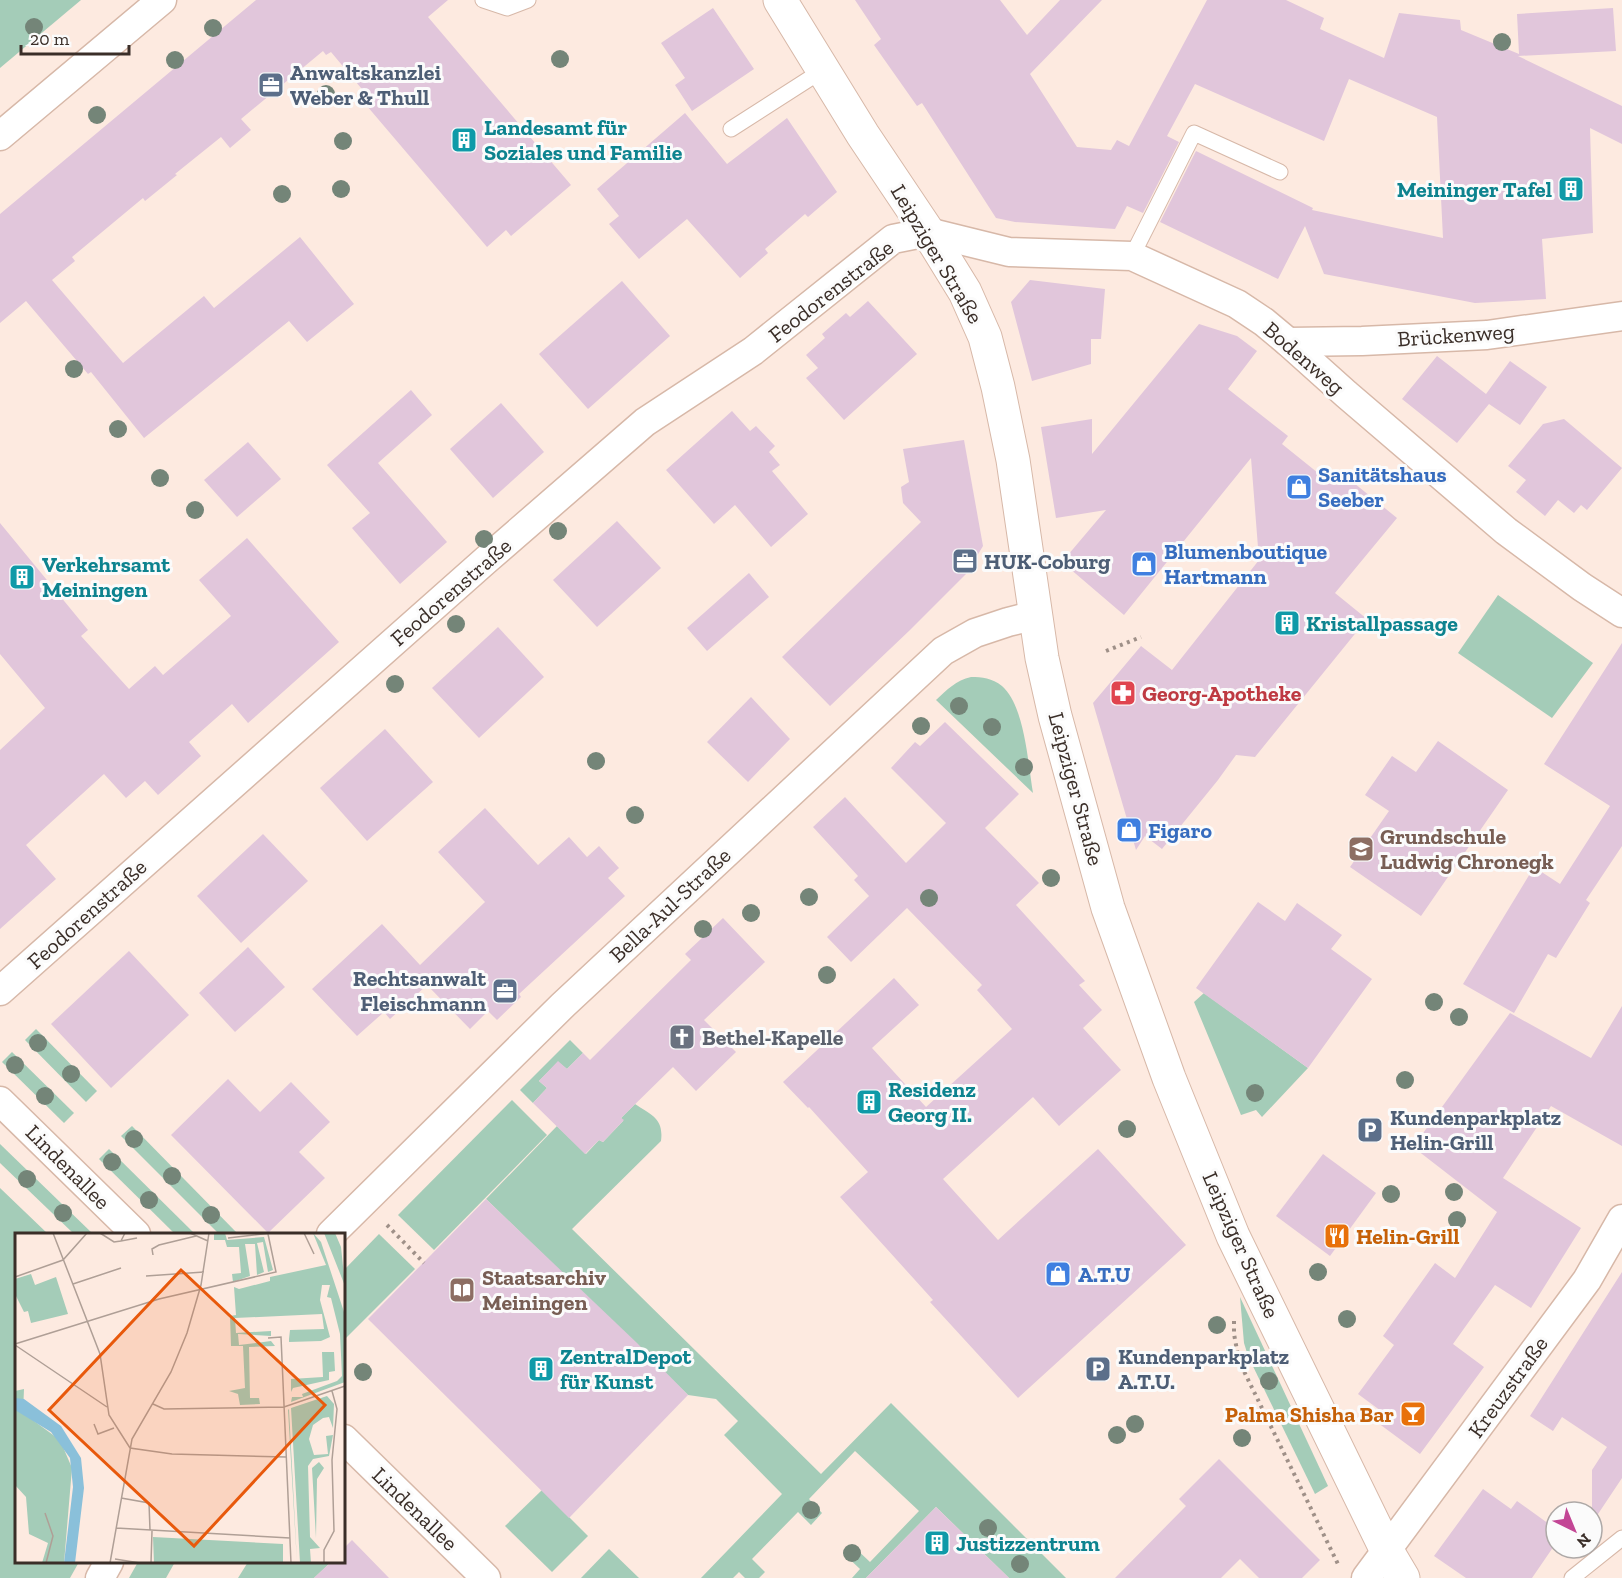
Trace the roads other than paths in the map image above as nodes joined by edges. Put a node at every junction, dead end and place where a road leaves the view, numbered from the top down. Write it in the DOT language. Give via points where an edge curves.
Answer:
graph roads {
  1 [pos="162,0"];
  2 [pos="483,0"];
  3 [pos="528,0"];
  4 [pos="780,0"];
  5 [pos="823,70"];
  6 [pos="731,129"];
  7 [pos="0,136"];
  8 [pos="1280,172"];
  9 [pos="928,232"];
  10 [pos="1132,256"];
  11 [pos="1622,316"];
  12 [pos="1288,342"];
  13 [pos="1622,613"];
  14 [pos="1036,615"];
  15 [pos="0,991"];
  16 [pos="0,1101"];
  17 [pos="1622,1219"];
  18 [pos="135,1233"];
  19 [pos="332,1233"];
  20 [pos="345,1440"];
  21 [pos="1622,1538"];
  22 [pos="108,1563"];
  23 [pos="1395,1564"];
  24 [pos="100,1578"];
  25 [pos="486,1578"];
  26 [pos="1366,1578"];
  27 [pos="1572,1578"];
  1 -- 7 [label="street"];
  2 -- 3 [label="lane" via="507,8"];
  4 -- 5 [label="main road, Leipziger Straße"];
  5 -- 6 [label="lane"];
  5 -- 9 [label="main road, Leipziger Straße"];
  8 -- 10 [label="lane" via="1194,133"];
  9 -- 10 [label="street, Bodenweg" via="1009,252"];
  9 -- 14 [label="main road, Leipziger Straße" via="965,292 985,337 1013,460"];
  9 -- 15 [label="street, Feodorenstraße" via="893,239 753,351 645,422"];
  10 -- 12 [label="street, Bodenweg" via="1237,304"];
  11 -- 12 [label="street, Brückenweg" via="1488,335"];
  12 -- 13 [label="street, Bodenweg" via="1506,531"];
  14 -- 19 [label="street, Bella-Aul-Straße" via="975,633 943,651 563,1005"];
  14 -- 23 [label="main road, Leipziger Straße" via="1055,716 1108,908 1169,1078 1233,1236"];
  16 -- 18 [label="street, Lindenallee"];
  17 -- 23 [label="street, Kreuzstraße" via="1587,1280"];
  20 -- 25 [label="street, Lindenallee"];
  21 -- 27 [label="lane"];
  22 -- 24 [label="street"];
  23 -- 26 [label="street, Kreuzstraße"];
}
